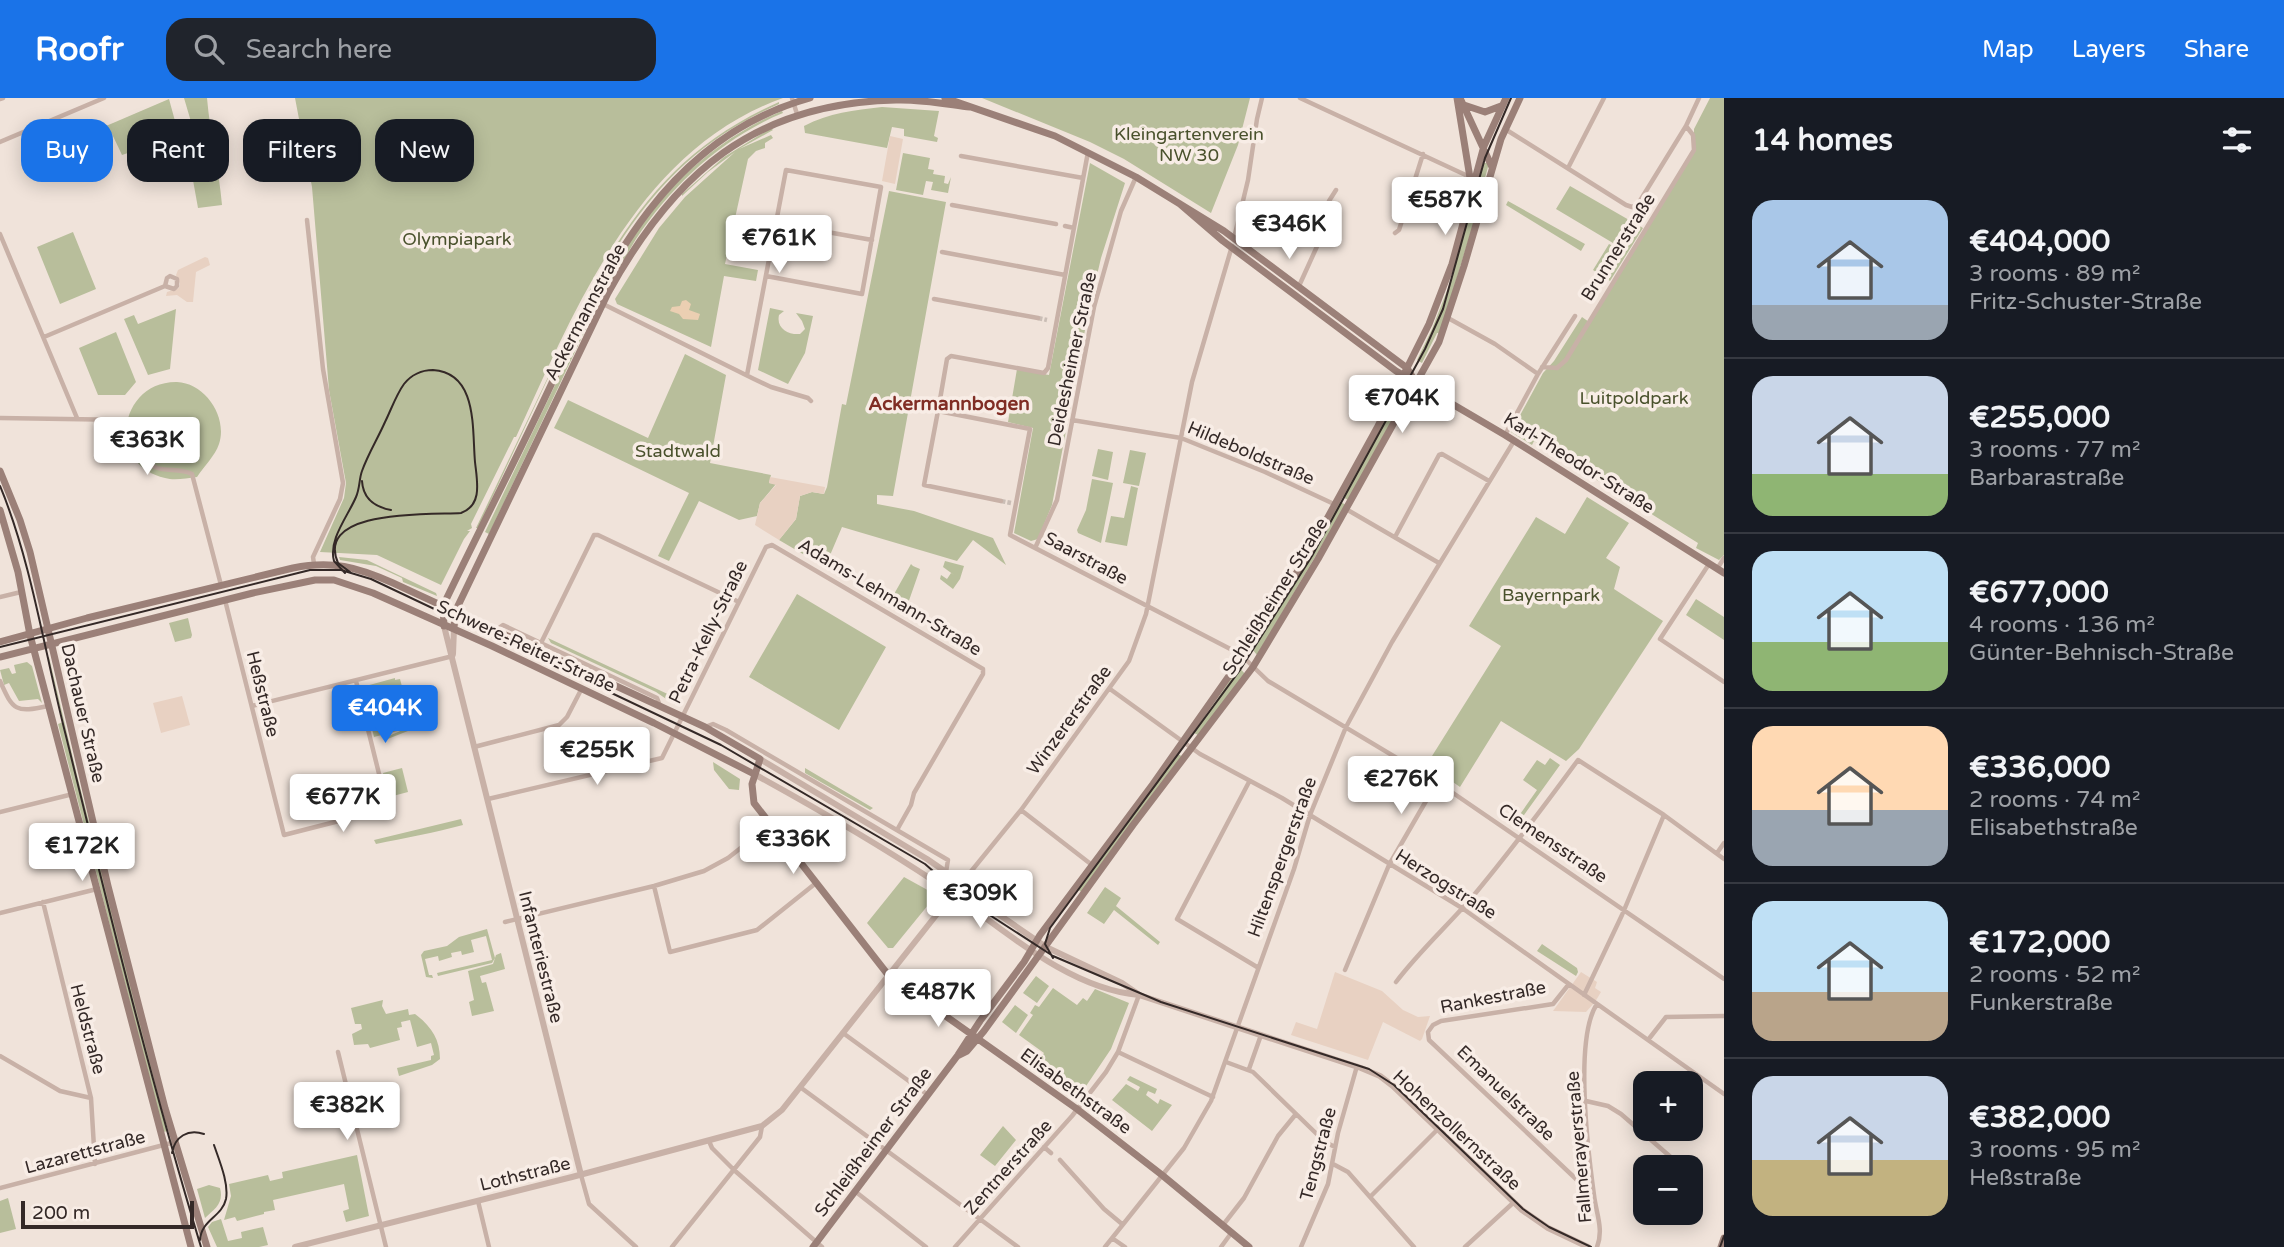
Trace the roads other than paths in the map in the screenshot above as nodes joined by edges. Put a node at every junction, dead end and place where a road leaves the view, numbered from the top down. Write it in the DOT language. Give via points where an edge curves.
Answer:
graph roads {
  1 [pos="104,98"];
  2 [pos="810,98"];
  3 [pos="946,98"];
  4 [pos="1262,98"];
  5 [pos="1300,98"];
  6 [pos="1520,98"];
  7 [pos="1604,98"];
  8 [pos="1699,98"];
  9 [pos="1460,100"];
  10 [pos="792,101"];
  11 [pos="1504,102"];
  12 [pos="970,107"];
  13 [pos="797,114"];
  14 [pos="1686,126"];
  15 [pos="1505,129"];
  16 [pos="0,142"];
  17 [pos="1484,146"];
  18 [pos="1088,152"];
  19 [pos="1423,154"];
  20 [pos="961,156"];
  21 [pos="1493,167"];
  22 [pos="1568,168"];
  23 [pos="1136,177"];
  24 [pos="1471,177"];
  25 [pos="1083,178"];
  26 [pos="1472,189"];
  27 [pos="1336,190"];
  28 [pos="1180,204"];
  29 [pos="952,205"];
  30 [pos="307,220"];
  31 [pos="777,223"];
  32 [pos="1056,224"];
  33 [pos="1065,226"];
  34 [pos="1074,228"];
  35 [pos="1395,233"];
  36 [pos="0,234"];
  37 [pos="1234,238"];
  38 [pos="872,240"];
  39 [pos="1232,247"];
  40 [pos="942,252"];
  41 [pos="1065,275"];
  42 [pos="766,276"];
  43 [pos="165,286"];
  44 [pos="1299,287"];
  45 [pos="592,299"];
  46 [pos="934,299"];
  47 [pos="603,304"];
  48 [pos="1575,316"];
  49 [pos="1038,318"];
  50 [pos="1448,318"];
  51 [pos="44,337"];
  52 [pos="1542,368"];
  53 [pos="1405,372"];
  54 [pos="1538,374"];
  55 [pos="747,376"];
  56 [pos="1416,383"];
  57 [pos="811,401"];
  58 [pos="938,411"];
  59 [pos="0,418"];
  60 [pos="77,418"];
  61 [pos="1072,420"];
  62 [pos="1505,435"];
  63 [pos="1181,438"];
  64 [pos="1514,441"];
  65 [pos="0,471"];
  66 [pos="1489,481"];
  67 [pos="1001,501"];
  68 [pos="1334,505"];
  69 [pos="1346,509"];
  70 [pos="0,510"];
  71 [pos="1395,537"];
  72 [pos="769,546"];
  73 [pos="1036,546"];
  74 [pos="1724,558"];
  75 [pos="1439,563"];
  76 [pos="314,564"];
  77 [pos="1709,564"];
  78 [pos="1721,571"];
  79 [pos="221,585"];
  80 [pos="21,592"];
  81 [pos="0,597"];
  82 [pos="225,600"];
  83 [pos="739,601"];
  84 [pos="443,606"];
  85 [pos="1147,606"];
  86 [pos="456,612"];
  87 [pos="444,625"];
  88 [pos="48,629"];
  89 [pos="454,629"];
  90 [pos="496,630"];
  91 [pos="30,635"];
  92 [pos="0,642"];
  93 [pos="541,643"];
  94 [pos="50,644"];
  95 [pos="34,649"];
  96 [pos="453,656"];
  97 [pos="1243,656"];
  98 [pos="0,657"];
  99 [pos="1252,667"];
  100 [pos="0,681"];
  101 [pos="356,681"];
  102 [pos="1724,682"];
  103 [pos="582,688"];
  104 [pos="1110,690"];
  105 [pos="659,702"];
  106 [pos="50,705"];
  107 [pos="252,706"];
  108 [pos="683,716"];
  109 [pos="705,727"];
  110 [pos="1346,727"];
  111 [pos="675,733"];
  112 [pos="1181,741"];
  113 [pos="474,747"];
  114 [pos="1193,749"];
  115 [pos="760,759"];
  116 [pos="754,774"];
  117 [pos="1249,782"];
  118 [pos="1437,782"];
  119 [pos="73,794"];
  120 [pos="488,799"];
  121 [pos="1021,810"];
  122 [pos="0,812"];
  123 [pos="1310,815"];
  124 [pos="1664,815"];
  125 [pos="770,825"];
  126 [pos="897,830"];
  127 [pos="904,834"];
  128 [pos="1520,838"];
  129 [pos="1724,843"];
  130 [pos="903,845"];
  131 [pos="1717,853"];
  132 [pos="1724,859"];
  133 [pos="1092,865"];
  134 [pos="1389,865"];
  135 [pos="946,872"];
  136 [pos="816,883"];
  137 [pos="960,886"];
  138 [pos="653,887"];
  139 [pos="98,889"];
  140 [pos="953,895"];
  141 [pos="43,902"];
  142 [pos="1462,908"];
  143 [pos="1625,909"];
  144 [pos="0,913"];
  145 [pos="517,919"];
  146 [pos="505,922"];
  147 [pos="1037,940"];
  148 [pos="1046,947"];
  149 [pos="1031,950"];
  150 [pos="1039,957"];
  151 [pos="1257,968"];
  152 [pos="1345,970"];
  153 [pos="889,976"];
  154 [pos="1724,979"];
  155 [pos="1396,982"];
  156 [pos="1569,984"];
  157 [pos="1139,995"];
  158 [pos="1584,995"];
  159 [pos="1597,1004"];
  160 [pos="1724,1016"];
  161 [pos="1237,1027"];
  162 [pos="843,1033"];
  163 [pos="1261,1035"];
  164 [pos="974,1037"];
  165 [pos="1429,1040"];
  166 [pos="1648,1040"];
  167 [pos="338,1052"];
  168 [pos="1118,1052"];
  169 [pos="0,1056"];
  170 [pos="1226,1062"];
  171 [pos="1357,1066"];
  172 [pos="1248,1069"];
  173 [pos="800,1087"];
  174 [pos="1724,1094"];
  175 [pos="928,1096"];
  176 [pos="1213,1097"];
  177 [pos="91,1098"];
  178 [pos="1586,1101"];
  179 [pos="1077,1109"];
  180 [pos="1296,1114"];
  181 [pos="762,1126"];
  182 [pos="1438,1129"];
  183 [pos="709,1141"];
  184 [pos="177,1142"];
  185 [pos="164,1145"];
  186 [pos="1044,1147"];
  187 [pos="1335,1147"];
  188 [pos="887,1151"];
  189 [pos="1051,1153"];
  190 [pos="1668,1155"];
  191 [pos="1060,1160"];
  192 [pos="95,1164"];
  193 [pos="1333,1164"];
  194 [pos="734,1170"];
  195 [pos="581,1175"];
  196 [pos="1162,1175"];
  197 [pos="0,1188"];
  198 [pos="856,1192"];
  199 [pos="1594,1196"];
  200 [pos="1370,1197"];
  201 [pos="478,1201"];
  202 [pos="1513,1203"];
  203 [pos="979,1220"];
  204 [pos="1122,1224"];
  205 [pos="1223,1225"];
  206 [pos="381,1226"];
  207 [pos="1232,1232"];
  208 [pos="1112,1238"];
  209 [pos="817,1245"];
  210 [pos="191,1247"];
  211 [pos="207,1247"];
  212 [pos="295,1247"];
  213 [pos="386,1247"];
  214 [pos="489,1247"];
  215 [pos="636,1247"];
  216 [pos="672,1247"];
  217 [pos="926,1247"];
  218 [pos="955,1247"];
  219 [pos="1018,1247"];
  220 [pos="1105,1247"];
  221 [pos="1125,1247"];
  222 [pos="1221,1247"];
  223 [pos="1249,1247"];
  224 [pos="1301,1247"];
  225 [pos="1414,1247"];
  226 [pos="1465,1247"];
  227 [pos="1588,1247"];
  228 [pos="1597,1247"];
  1 -- 16 [label="street"];
  2 -- 10 [label="main road, Ackermannstraße"];
  3 -- 12 [label="main road, Ackermannstraße"];
  4 -- 37 [label="street, Winzererstraße"];
  5 -- 19 [label="street"];
  6 -- 15 [label="main road, Schleißheimer Straße"];
  7 -- 22 [label="street"];
  8 -- 14 [label="street, Brunnerstraße"];
  9 -- 11 [label="main road" via="1485,112"];
  9 -- 17 [label="main road"];
  9 -- 24 [label="main road"];
  10 -- 13 [label="street"];
  10 -- 45 [label="main road, Ackermannstraße" via="719,141 684,170 631,233"];
  11 -- 17 [label="main road, Schleißheimer Straße"];
  12 -- 13 [label="main road, Ackermannstraße" via="898,100"];
  12 -- 18 [label="main road, Ackermannstraße"];
  13 -- 47 [label="main road, Ackermannstraße" via="746,136 699,171 664,208"];
  14 -- 22 [label="street, Brunnerstraße" via="1632,207"];
  14 -- 52 [label="street, Brunnerstraße" via="1694,150 1566,360 1557,368"];
  15 -- 21 [label="main road, Schleißheimer Straße"];
  15 -- 22 [label="street"];
  17 -- 21 [label="main road"];
  17 -- 26 [label="main road, Schleißheimer Straße"];
  18 -- 23 [label="main road, Ackermannstraße"];
  18 -- 25 [label="street"];
  19 -- 24 [label="street"];
  19 -- 35 [label="street"];
  20 -- 25 [label="street"];
  21 -- 50 [label="main road, Schleißheimer Straße"];
  23 -- 28 [label="main road, Ackermannstraße"];
  23 -- 61 [label="street, Deidesheimer Straße" via="1121,211 1094,307"];
  24 -- 26 [label="main road"];
  25 -- 34 [label="street"];
  26 -- 53 [label="main road, Schleißheimer Straße" via="1443,292"];
  27 -- 44 [label="street"];
  28 -- 37 [label="main road, Ackermannstraße"];
  28 -- 39 [label="main road, Ackermannstraße"];
  29 -- 32 [label="street"];
  30 -- 76 [label="street" via="323,369 343,483"];
  31 -- 38 [label="street"];
  31 -- 38 [label="street" via="786,170 881,187"];
  31 -- 42 [label="street"];
  33 -- 34 [label="street"];
  34 -- 41 [label="street"];
  36 -- 51 [label="street"];
  37 -- 39 [label="street, Winzererstraße"];
  37 -- 44 [label="main road, Ackermannstraße"];
  38 -- 42 [label="street" via="862,293"];
  39 -- 53 [label="main road, Ackermannstraße"];
  39 -- 63 [label="street, Winzererstraße" via="1192,382"];
  40 -- 41 [label="street"];
  41 -- 58 [label="street" via="1044,373 948,356"];
  42 -- 55 [label="street"];
  43 -- 51 [label="street"];
  44 -- 53 [label="main road, Ackermannstraße"];
  45 -- 47 [label="street"];
  45 -- 84 [label="main road, Ackermannstraße"];
  46 -- 49 [label="street"];
  47 -- 55 [label="street"];
  47 -- 86 [label="main road, Ackermannstraße"];
  48 -- 52 [label="street, Brunnerstraße"];
  50 -- 54 [label="street"];
  50 -- 56 [label="main road, Schleißheimer Straße"];
  51 -- 60 [label="street"];
  52 -- 54 [label="street, Brunnerstraße"];
  53 -- 56 [label="main road, Ackermannstraße"];
  53 -- 68 [label="main road, Schleißheimer Straße"];
  54 -- 62 [label="street, Brunnerstraße"];
  55 -- 57 [label="street"];
  56 -- 62 [label="main road, Karl-Theodor-Straße"];
  56 -- 69 [label="main road, Schleißheimer Straße"];
  58 -- 67 [label="street" via="924,485"];
  58 -- 73 [label="street, Saarstraße" via="1030,429 1010,535"];
  59 -- 60 [label="street"];
  60 -- 79 [label="street" via="127,419 143,457 156,467 193,476"];
  61 -- 63 [label="street, Hildeboldstraße"];
  61 -- 73 [label="street, Deidesheimer Straße" via="1055,510"];
  62 -- 64 [label="main road, Karl-Theodor-Straße"];
  63 -- 68 [label="street, Hildeboldstraße"];
  63 -- 85 [label="street, Winzererstraße"];
  64 -- 66 [label="street, Hiltenspergerstraße"];
  64 -- 77 [label="main road, Karl-Theodor-Straße"];
  65 -- 88 [label="main road, Dachauer Straße" via="23,530"];
  66 -- 71 [label="street" via="1439,455"];
  66 -- 75 [label="street, Hiltenspergerstraße"];
  68 -- 97 [label="main road, Schleißheimer Straße"];
  69 -- 71 [label="street"];
  69 -- 99 [label="main road, Schleißheimer Straße"];
  70 -- 80 [label="main road, Dachauer Straße"];
  71 -- 75 [label="street"];
  72 -- 83 [label="street, Petra-Kelly-Straße"];
  72 -- 126 [label="street, Adams-Lehmann-Straße" via="983,669"];
  73 -- 85 [label="street, Saarstraße"];
  74 -- 78 [label="street"];
  75 -- 110 [label="street, Hiltenspergerstraße"];
  76 -- 79 [label="main road, Schwere-Reiter-Straße"];
  76 -- 84 [label="main road, Schwere-Reiter-Straße" via="339,564 369,572"];
  77 -- 78 [label="main road, Karl-Theodor-Straße"];
  77 -- 102 [label="street" via="1660,639"];
  79 -- 88 [label="main road, Schwere-Reiter-Straße"];
  80 -- 81 [label="street"];
  80 -- 91 [label="main road, Dachauer Straße"];
  82 -- 87 [label="main road, Schwere-Reiter-Straße" via="334,580"];
  82 -- 94 [label="main road, Schwere-Reiter-Straße"];
  82 -- 107 [label="street, Heßstraße"];
  83 -- 93 [label="street" via="594,535"];
  83 -- 108 [label="street, Petra-Kelly-Straße"];
  84 -- 86 [label="main road, Schwere-Reiter-Straße"];
  84 -- 87 [label="main road, Ackermannstraße"];
  85 -- 97 [label="street, Clemensstraße"];
  85 -- 104 [label="street, Winzererstraße" via="1129,661"];
  86 -- 89 [label="main road, Ackermannstraße"];
  86 -- 90 [label="main road, Schwere-Reiter-Straße"];
  87 -- 89 [label="main road, Schwere-Reiter-Straße"];
  87 -- 96 [label="street, Infanteriestraße"];
  88 -- 91 [label="main road, Schwere-Reiter-Straße"];
  88 -- 94 [label="main road, Dachauer Straße"];
  89 -- 96 [label="street, Infanteriestraße"];
  89 -- 103 [label="main road, Schwere-Reiter-Straße"];
  90 -- 93 [label="street, Schwere-Reiter-Straße" via="503,625"];
  90 -- 105 [label="main road, Schwere-Reiter-Straße"];
  91 -- 92 [label="main road, Schwere-Reiter-Straße"];
  91 -- 95 [label="main road, Dachauer Straße"];
  93 -- 105 [label="street, Schwere-Reiter-Straße"];
  94 -- 95 [label="main road, Schwere-Reiter-Straße"];
  94 -- 184 [label="main road, Dachauer Straße" via="108,886"];
  95 -- 98 [label="main road, Schwere-Reiter-Straße"];
  95 -- 106 [label="main road, Dachauer Straße"];
  96 -- 101 [label="street"];
  96 -- 113 [label="street, Infanteriestraße"];
  97 -- 99 [label="street, Clemensstraße"];
  97 -- 112 [label="main road, Schleißheimer Straße"];
  99 -- 110 [label="street, Clemensstraße"];
  99 -- 114 [label="main road, Schleißheimer Straße"];
  100 -- 106 [label="street" via="16,709"];
  101 -- 107 [label="street"];
  101 -- 107 [label="street, Heßstraße" via="386,809 284,835"];
  103 -- 111 [label="main road, Schwere-Reiter-Straße"];
  103 -- 113 [label="street" via="559,725"];
  104 -- 112 [label="street, Herzogstraße"];
  104 -- 121 [label="street, Winzererstraße"];
  105 -- 108 [label="main road, Schwere-Reiter-Straße"];
  106 -- 119 [label="main road, Dachauer Straße"];
  108 -- 109 [label="main road, Schwere-Reiter-Straße"];
  108 -- 111 [label="street, Petra-Kelly-Straße"];
  109 -- 115 [label="main road, Schwere-Reiter-Straße"];
  109 -- 126 [label="street, Schwere-Reiter-Straße" via="713,724 726,730"];
  110 -- 118 [label="street, Clemensstraße"];
  110 -- 123 [label="street, Hiltenspergerstraße"];
  111 -- 116 [label="main road, Schwere-Reiter-Straße"];
  111 -- 120 [label="street, Petra-Kelly-Straße" via="659,759"];
  112 -- 114 [label="street, Herzogstraße"];
  112 -- 133 [label="main road, Schleißheimer Straße"];
  113 -- 120 [label="street, Infanteriestraße"];
  114 -- 117 [label="street, Herzogstraße"];
  114 -- 148 [label="main road, Schleißheimer Straße"];
  115 -- 116 [label="main road, Elisabethstraße"];
  115 -- 130 [label="street, Schwere-Reiter-Straße"];
  116 -- 125 [label="main road, Elisabethstraße" via="751,794"];
  116 -- 140 [label="street, Schwere-Reiter-Straße"];
  117 -- 123 [label="street, Herzogstraße"];
  117 -- 151 [label="street" via="1177,919"];
  118 -- 128 [label="street, Clemensstraße"];
  118 -- 134 [label="street"];
  119 -- 122 [label="street"];
  119 -- 139 [label="main road, Dachauer Straße"];
  120 -- 145 [label="street, Infanteriestraße"];
  121 -- 133 [label="street"];
  121 -- 137 [label="street, Winzererstraße"];
  123 -- 134 [label="street, Herzogstraße"];
  123 -- 151 [label="street, Hiltenspergerstraße"];
  124 -- 128 [label="street" via="1578,760"];
  124 -- 131 [label="street"];
  124 -- 143 [label="street"];
  125 -- 136 [label="main road, Elisabethstraße"];
  125 -- 138 [label="street" via="712,867"];
  126 -- 127 [label="street, Schwere-Reiter-Straße"];
  127 -- 130 [label="street"];
  127 -- 135 [label="street, Schwere-Reiter-Straße" via="948,860"];
  128 -- 142 [label="street"];
  128 -- 143 [label="street, Clemensstraße"];
  129 -- 131 [label="street"];
  130 -- 135 [label="street, Schwere-Reiter-Straße"];
  131 -- 132 [label="street"];
  133 -- 147 [label="main road, Schleißheimer Straße"];
  134 -- 142 [label="street, Herzogstraße"];
  134 -- 152 [label="street"];
  135 -- 137 [label="street, Schwere-Reiter-Straße"];
  136 -- 138 [label="street" via="757,930 670,952"];
  136 -- 153 [label="main road, Elisabethstraße"];
  137 -- 140 [label="street, Winzererstraße"];
  137 -- 147 [label="street, Hohenzollernstraße"];
  138 -- 145 [label="street"];
  139 -- 141 [label="street"];
  139 -- 185 [label="main road, Dachauer Straße"];
  140 -- 149 [label="street, Hohenzollernstraße"];
  140 -- 153 [label="street, Winzererstraße"];
  141 -- 144 [label="street"];
  141 -- 177 [label="street, Heldstraße"];
  142 -- 155 [label="street"];
  142 -- 156 [label="street, Herzogstraße"];
  143 -- 154 [label="street, Clemensstraße"];
  143 -- 158 [label="street"];
  145 -- 146 [label="street"];
  145 -- 195 [label="street, Infanteriestraße"];
  147 -- 148 [label="street, Hohenzollernstraße"];
  147 -- 149 [label="main road, Schleißheimer Straße"];
  148 -- 150 [label="main road, Schleißheimer Straße"];
  148 -- 157 [label="street, Hohenzollernstraße"];
  149 -- 150 [label="street, Hohenzollernstraße"];
  149 -- 164 [label="main road, Schleißheimer Straße"];
  150 -- 157 [label="street, Hohenzollernstraße" via="1105,987"];
  150 -- 164 [label="main road, Schleißheimer Straße"];
  151 -- 161 [label="street, Hiltenspergerstraße"];
  153 -- 162 [label="street, Winzererstraße"];
  153 -- 164 [label="main road, Elisabethstraße"];
  156 -- 158 [label="street, Herzogstraße"];
  156 -- 165 [label="street, Rankestraße" via="1553,1004 1436,1022 1428,1032"];
  157 -- 161 [label="street, Hohenzollernstraße"];
  157 -- 168 [label="street, Zentnerstraße"];
  158 -- 159 [label="street, Herzogstraße"];
  159 -- 166 [label="street, Herzogstraße"];
  159 -- 178 [label="street, Fallmerayerstraße" via="1588,1024"];
  160 -- 166 [label="street" via="1666,1017"];
  161 -- 163 [label="street, Hohenzollernstraße"];
  161 -- 170 [label="street, Hiltenspergerstraße"];
  162 -- 173 [label="street, Winzererstraße"];
  162 -- 175 [label="street"];
  163 -- 171 [label="street, Hohenzollernstraße"];
  163 -- 172 [label="street"];
  164 -- 175 [label="main road, Schleißheimer Straße"];
  164 -- 179 [label="main road, Elisabethstraße"];
  165 -- 199 [label="street, Emanuelstraße"];
  166 -- 174 [label="street, Herzogstraße"];
  167 -- 206 [label="street"];
  168 -- 176 [label="street"];
  168 -- 179 [label="street, Zentnerstraße"];
  169 -- 177 [label="street" via="60,1091"];
  170 -- 172 [label="street"];
  170 -- 176 [label="street, Hiltenspergerstraße"];
  171 -- 182 [label="street, Hohenzollernstraße" via="1389,1083"];
  171 -- 187 [label="street, Tengstraße"];
  172 -- 180 [label="street"];
  173 -- 181 [label="street, Winzererstraße"];
  173 -- 188 [label="street"];
  175 -- 188 [label="main road, Schleißheimer Straße"];
  176 -- 196 [label="street, Hiltenspergerstraße" via="1184,1148"];
  177 -- 192 [label="street, Heldstraße"];
  178 -- 190 [label="street" via="1608,1106"];
  178 -- 199 [label="street, Fallmerayerstraße"];
  179 -- 186 [label="street, Zentnerstraße"];
  179 -- 196 [label="main road, Elisabethstraße"];
  180 -- 187 [label="street"];
  180 -- 205 [label="street"];
  181 -- 183 [label="street, Lothstraße"];
  181 -- 194 [label="street, Winzererstraße" via="760,1137"];
  182 -- 200 [label="street"];
  182 -- 202 [label="street, Hohenzollernstraße"];
  183 -- 194 [label="street"];
  183 -- 195 [label="street, Lothstraße"];
  184 -- 185 [label="street, Lazarettstraße"];
  184 -- 211 [label="main road, Dachauer Straße"];
  185 -- 192 [label="street, Lazarettstraße"];
  185 -- 210 [label="main road, Dachauer Straße"];
  186 -- 189 [label="street"];
  186 -- 203 [label="street, Zentnerstraße"];
  187 -- 193 [label="street, Tengstraße"];
  188 -- 198 [label="main road, Schleißheimer Straße"];
  188 -- 203 [label="street"];
  191 -- 204 [label="street"];
  192 -- 197 [label="street, Lazarettstraße"];
  193 -- 200 [label="street" via="1344,1168"];
  193 -- 224 [label="street, Tengstraße"];
  194 -- 209 [label="street"];
  194 -- 216 [label="street, Winzererstraße"];
  195 -- 201 [label="street, Lothstraße"];
  195 -- 215 [label="street" via="589,1205"];
  196 -- 204 [label="street, Hiltenspergerstraße"];
  196 -- 205 [label="main road, Elisabethstraße"];
  198 -- 209 [label="main road, Schleißheimer Straße"];
  198 -- 217 [label="street"];
  199 -- 228 [label="street, Fallmerayerstraße" via="1601,1234"];
  200 -- 225 [label="street"];
  201 -- 206 [label="street, Lothstraße"];
  201 -- 214 [label="street"];
  202 -- 226 [label="street"];
  202 -- 227 [label="street, Hohenzollernstraße"];
  203 -- 218 [label="street, Zentnerstraße"];
  203 -- 219 [label="street"];
  204 -- 208 [label="street, Hiltenspergerstraße"];
  205 -- 207 [label="main road, Elisabethstraße"];
  206 -- 212 [label="street, Lothstraße"];
  206 -- 213 [label="street"];
  207 -- 222 [label="street"];
  207 -- 223 [label="main road, Elisabethstraße"];
  208 -- 220 [label="street, Hiltenspergerstraße"];
  208 -- 221 [label="street"];
}
